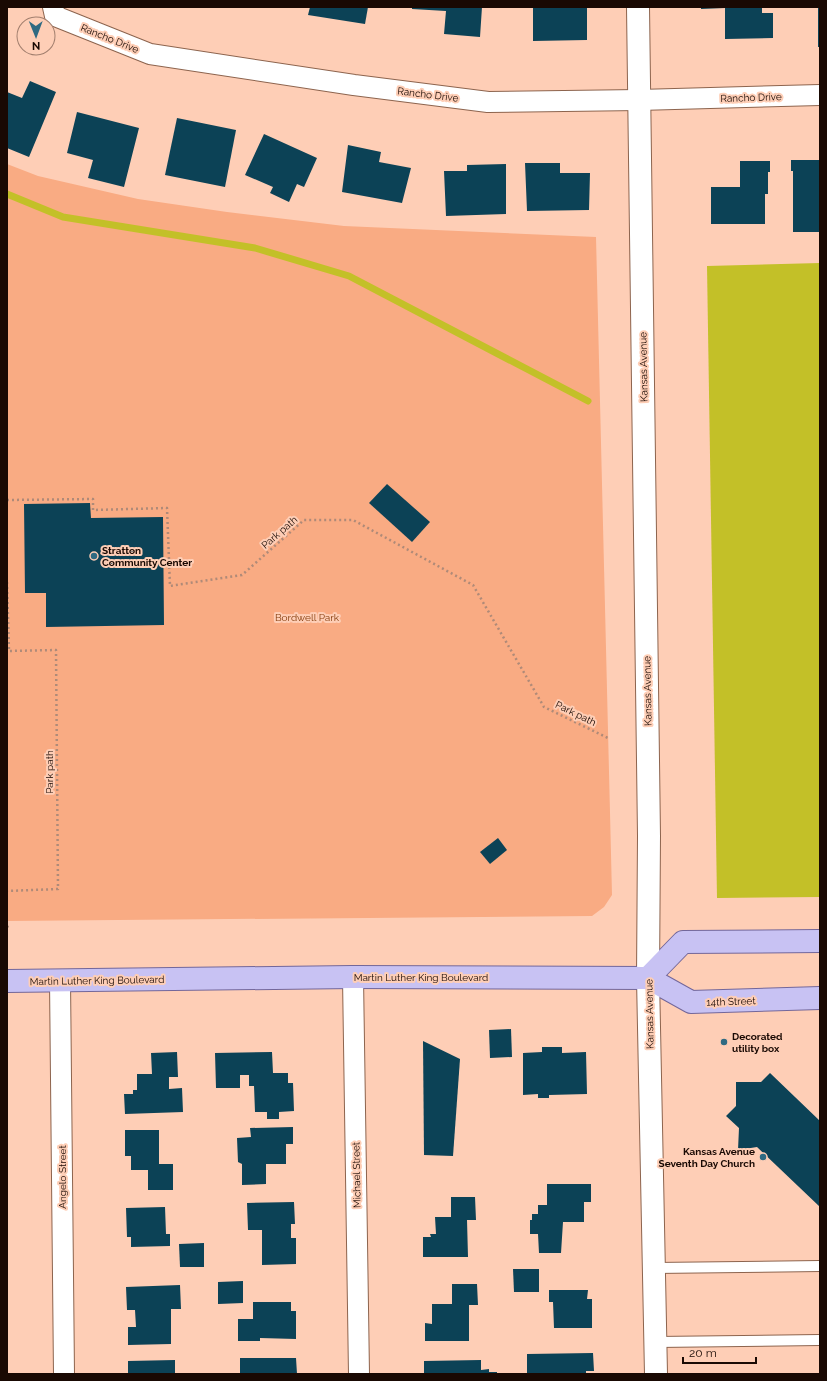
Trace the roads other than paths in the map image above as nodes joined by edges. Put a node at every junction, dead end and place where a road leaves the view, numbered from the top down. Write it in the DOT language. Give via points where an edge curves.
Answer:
graph roads {
  1 [pos="53,7"];
  2 [pos="638,7"];
  3 [pos="820,95"];
  4 [pos="639,100"];
  5 [pos="820,941"];
  6 [pos="353,977"];
  7 [pos="648,978"];
  8 [pos="60,980"];
  9 [pos="7,981"];
  10 [pos="820,998"];
  11 [pos="820,1266"];
  12 [pos="654,1268"];
  13 [pos="820,1340"];
  14 [pos="656,1342"];
  15 [pos="64,1374"];
  16 [pos="358,1374"];
  17 [pos="656,1374"];
  1 -- 4 [label="street, Rancho Drive" via="55,16 150,54 354,85 488,102"];
  2 -- 4 [label="street, Kansas Avenue"];
  3 -- 4 [label="street, Rancho Drive"];
  4 -- 7 [label="street, Kansas Avenue" via="649,836"];
  5 -- 7 [label="main road" via="683,942"];
  6 -- 7 [label="main road, Martin Luther King Boulevard"];
  6 -- 8 [label="main road, Martin Luther King Boulevard"];
  6 -- 16 [label="street, Michael Street"];
  7 -- 10 [label="main road, 14th Street" via="691,1002"];
  7 -- 12 [label="street, Kansas Avenue"];
  8 -- 9 [label="main road, Martin Luther King Boulevard"];
  8 -- 15 [label="street, Angelo Street"];
  11 -- 12 [label="lane"];
  12 -- 14 [label="street, Kansas Avenue"];
  13 -- 14 [label="lane"];
  14 -- 17 [label="street, Kansas Avenue"];
}
